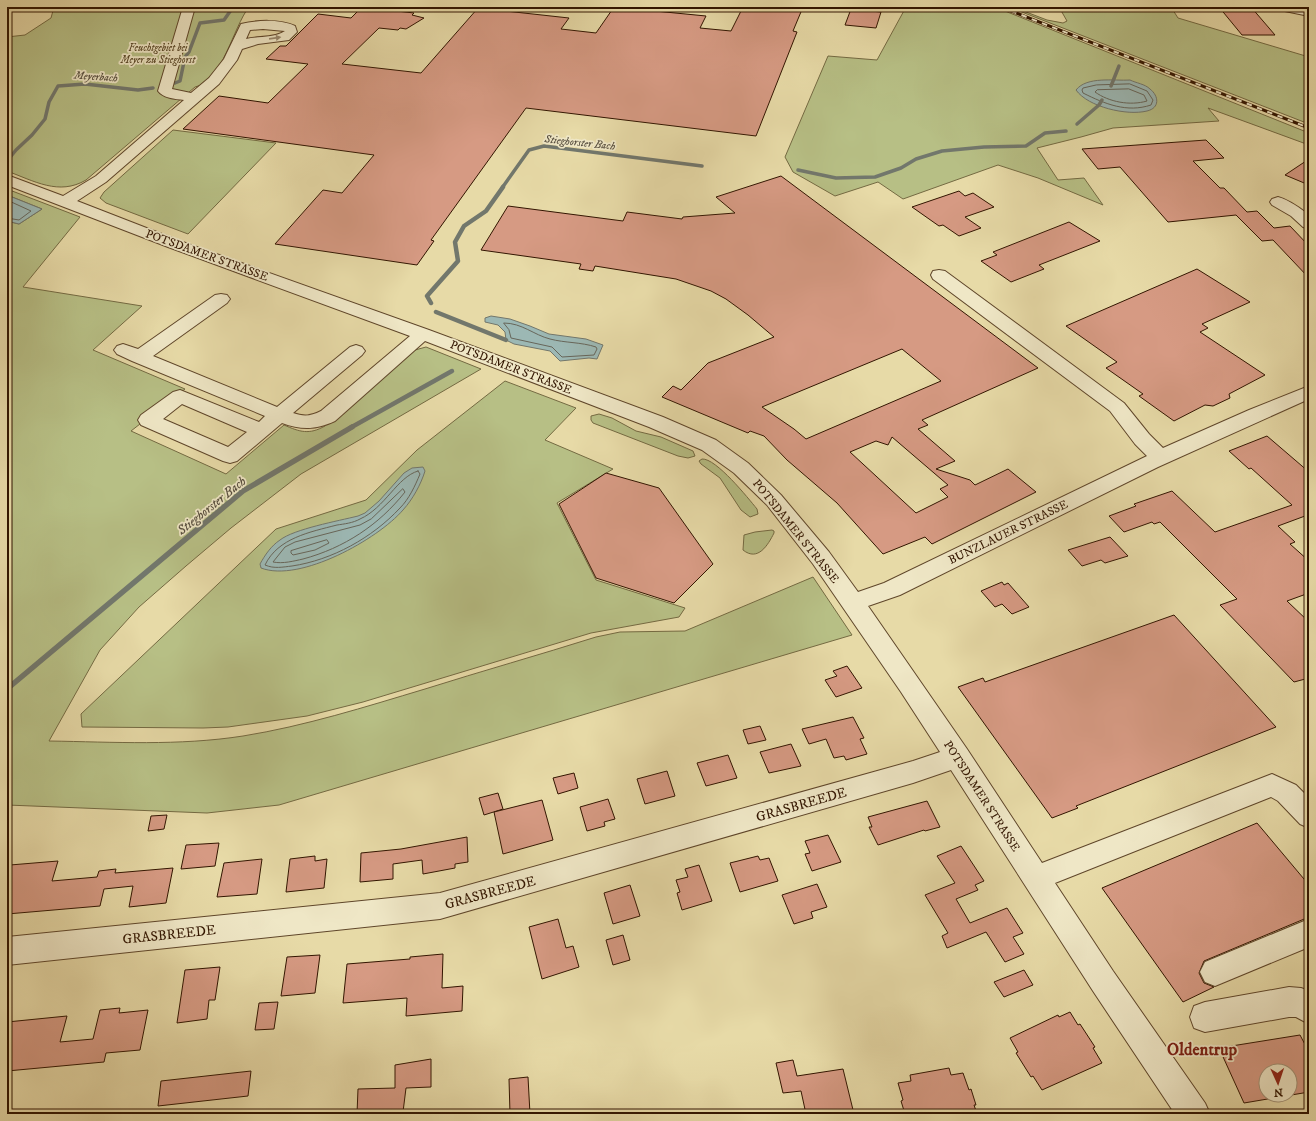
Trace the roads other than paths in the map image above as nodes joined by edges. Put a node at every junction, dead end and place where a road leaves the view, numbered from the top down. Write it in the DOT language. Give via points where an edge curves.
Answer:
graph roads {
  1 [pos="189,7"];
  2 [pos="1284,7"];
  3 [pos="1309,12"];
  4 [pos="237,46"];
  5 [pos="194,98"];
  6 [pos="7,180"];
  7 [pos="65,202"];
  8 [pos="1278,202"];
  9 [pos="1309,224"];
  10 [pos="939,275"];
  11 [pos="221,299"];
  12 [pos="423,334"];
  13 [pos="356,351"];
  14 [pos="1309,392"];
  15 [pos="279,415"];
  16 [pos="261,430"];
  17 [pos="1160,457"];
  18 [pos="853,602"];
  19 [pos="958,757"];
  20 [pos="1309,816"];
  21 [pos="1036,878"];
  22 [pos="1309,933"];
  23 [pos="7,951"];
  24 [pos="1215,972"];
  25 [pos="1309,1010"];
  26 [pos="1205,1017"];
  27 [pos="1194,1114"];
  1 -- 5 [label="street" via="165,91"];
  2 -- 3 [label="street"];
  4 -- 4 [label="street, one-way" via="257,40 284,37 291,29 282,26 245,27"];
  4 -- 5 [label="street" via="221,73"];
  5 -- 7 [label="street" via="101,179"];
  6 -- 7 [label="street, POTSDAMER STRASSE"];
  7 -- 12 [label="street, POTSDAMER STRASSE"];
  8 -- 9 [label="street" via="1297,213"];
  10 -- 17 [label="street" via="1116,407"];
  11 -- 15 [label="street" via="131,354"];
  12 -- 15 [label="street" via="328,416 309,424 298,423"];
  12 -- 18 [label="street, POTSDAMER STRASSE" via="692,436 718,450 763,488"];
  13 -- 15 [label="street"];
  14 -- 17 [label="street, BUNZLAUER STRASSE"];
  15 -- 16 [label="street"];
  16 -- 16 [label="street" via="230,456 148,420 180,396"];
  17 -- 18 [label="street, BUNZLAUER STRASSE" via="892,589"];
  18 -- 19 [label="street, POTSDAMER STRASSE"];
  19 -- 21 [label="street, POTSDAMER STRASSE"];
  19 -- 23 [label="street, GRASBREEDE" via="447,904"];
  20 -- 21 [label="street" via="1288,793 1272,784"];
  21 -- 27 [label="street, POTSDAMER STRASSE"];
  22 -- 24 [label="street"];
  25 -- 26 [label="street" via="1301,1003 1289,1002"];
}
